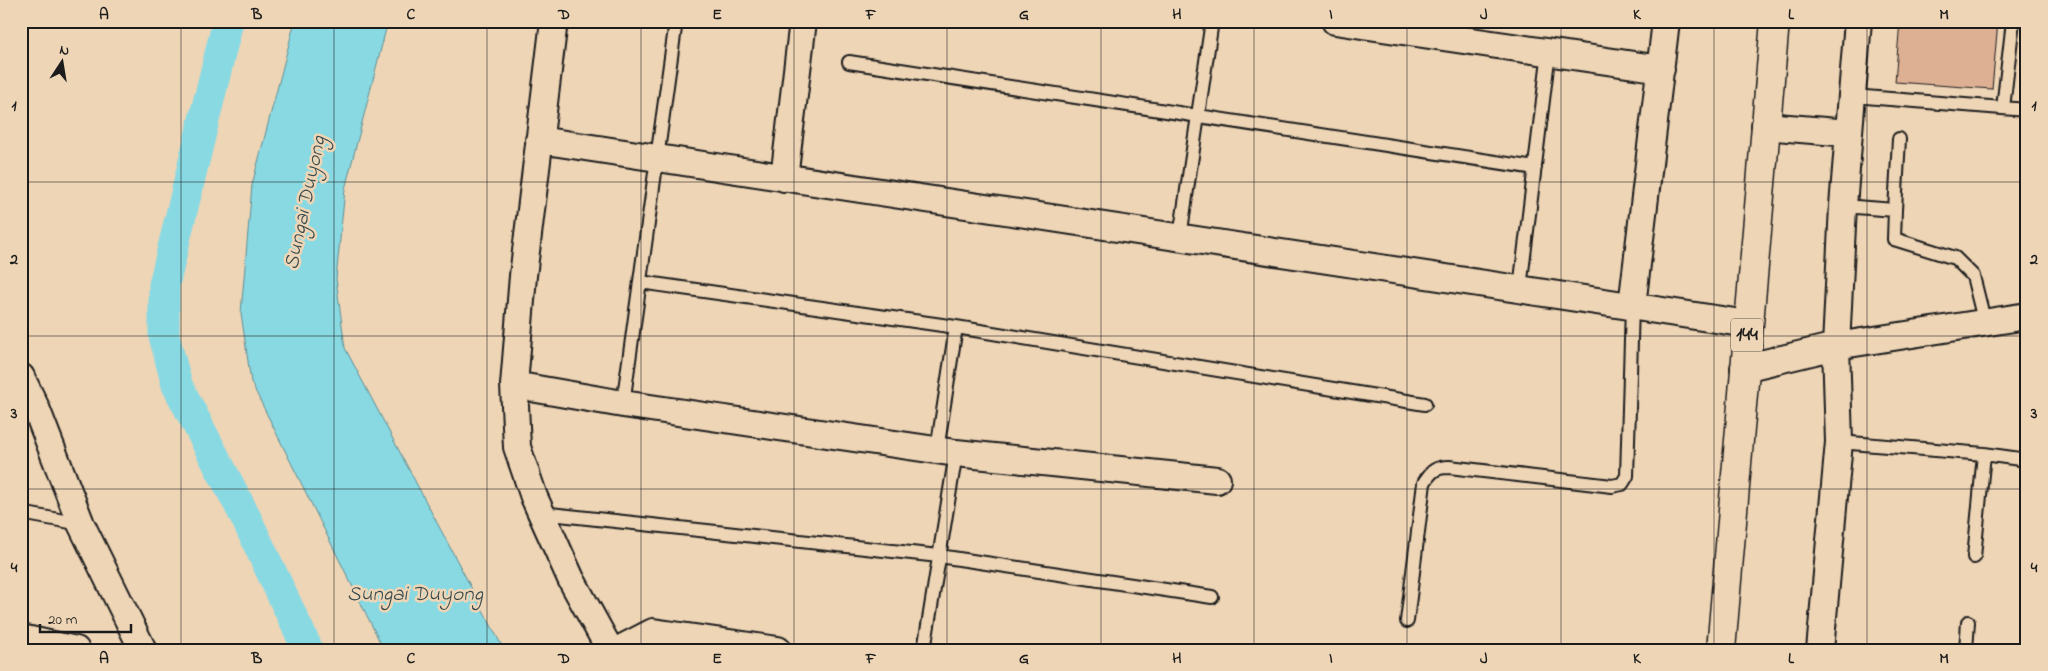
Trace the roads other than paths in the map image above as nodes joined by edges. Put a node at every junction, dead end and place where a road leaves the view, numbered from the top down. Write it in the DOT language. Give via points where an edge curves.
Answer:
graph roads {
  1 [pos="554,21"];
  2 [pos="676,21"];
  3 [pos="803,21"];
  4 [pos="1212,21"];
  5 [pos="1334,21"];
  6 [pos="1666,21"];
  7 [pos="1774,21"];
  8 [pos="1858,21"];
  9 [pos="2012,21"];
  10 [pos="1437,28"];
  11 [pos="1549,51"];
  12 [pos="849,62"];
  13 [pos="1661,69"];
  14 [pos="1853,96"];
  15 [pos="2003,108"];
  16 [pos="2027,110"];
  17 [pos="1198,115"];
  18 [pos="1765,126"];
  19 [pos="1849,133"];
  20 [pos="1899,139"];
  21 [pos="539,140"];
  22 [pos="657,158"];
  23 [pos="1535,168"];
  24 [pos="784,178"];
  25 [pos="1843,206"];
  26 [pos="1896,210"];
  27 [pos="1180,238"];
  28 [pos="640,282"];
  29 [pos="1520,288"];
  30 [pos="1632,306"];
  31 [pos="2027,316"];
  32 [pos="1748,324"];
  33 [pos="1985,324"];
  34 [pos="956,327"];
  35 [pos="1836,346"];
  36 [pos="1744,368"];
  37 [pos="21,377"];
  38 [pos="514,385"];
  39 [pos="623,404"];
  40 [pos="1425,404"];
  41 [pos="28,406"];
  42 [pos="1839,442"];
  43 [pos="946,452"];
  44 [pos="1984,454"];
  45 [pos="2027,460"];
  46 [pos="1217,480"];
  47 [pos="21,513"];
  48 [pos="541,513"];
  49 [pos="81,524"];
  50 [pos="939,556"];
  51 [pos="1974,557"];
  52 [pos="1212,597"];
  53 [pos="1407,621"];
  54 [pos="1968,622"];
  55 [pos="21,638"];
  56 [pos="76,650"];
  57 [pos="143,650"];
  58 [pos="610,650"];
  59 [pos="618,650"];
  60 [pos="778,650"];
  61 [pos="924,650"];
  62 [pos="1720,650"];
  63 [pos="1820,650"];
  64 [pos="1966,650"];
  1 -- 21 [label="street"];
  2 -- 22 [label="lane"];
  3 -- 24 [label="street"];
  4 -- 17 [label="lane"];
  5 -- 10 [label="street"];
  6 -- 13 [label="street"];
  7 -- 18 [label="main road, 144"];
  8 -- 14 [label="street"];
  9 -- 15 [label="lane"];
  10 -- 11 [label="street"];
  11 -- 13 [label="street"];
  11 -- 23 [label="lane"];
  12 -- 17 [label="lane"];
  13 -- 30 [label="street"];
  14 -- 15 [label="lane"];
  14 -- 19 [label="street"];
  15 -- 16 [label="lane"];
  17 -- 23 [label="lane"];
  17 -- 27 [label="lane"];
  18 -- 19 [label="street"];
  18 -- 32 [label="main road, 144"];
  19 -- 25 [label="street"];
  20 -- 26 [label="lane"];
  21 -- 22 [label="street"];
  21 -- 38 [label="street"];
  22 -- 24 [label="street"];
  22 -- 28 [label="lane"];
  23 -- 29 [label="lane"];
  24 -- 27 [label="street"];
  25 -- 26 [label="lane"];
  25 -- 35 [label="street"];
  26 -- 33 [label="lane" via="1894,238 1955,258 1973,276"];
  27 -- 29 [label="street"];
  28 -- 34 [label="lane"];
  28 -- 39 [label="lane"];
  29 -- 30 [label="street"];
  30 -- 32 [label="street"];
  30 -- 53 [label="lane" via="1627,476 1622,484 1612,486 1438,467 1424,483"];
  31 -- 33 [label="street"];
  32 -- 36 [label="main road, 144"];
  33 -- 35 [label="street"];
  34 -- 40 [label="lane"];
  34 -- 43 [label="lane"];
  35 -- 36 [label="street"];
  35 -- 42 [label="street"];
  36 -- 62 [label="main road, 144"];
  37 -- 41 [label="street"];
  38 -- 39 [label="street"];
  38 -- 48 [label="street" via="517,447"];
  39 -- 43 [label="street"];
  41 -- 49 [label="street"];
  42 -- 44 [label="lane"];
  42 -- 63 [label="street"];
  43 -- 46 [label="street"];
  43 -- 50 [label="lane"];
  44 -- 45 [label="lane"];
  44 -- 51 [label="lane"];
  47 -- 49 [label="lane"];
  48 -- 50 [label="lane"];
  48 -- 58 [label="street" via="571,580"];
  49 -- 57 [label="street"];
  50 -- 52 [label="lane"];
  50 -- 61 [label="lane"];
  54 -- 64 [label="lane"];
  55 -- 56 [label="street"];
  59 -- 60 [label="street" via="652,632"];
}
